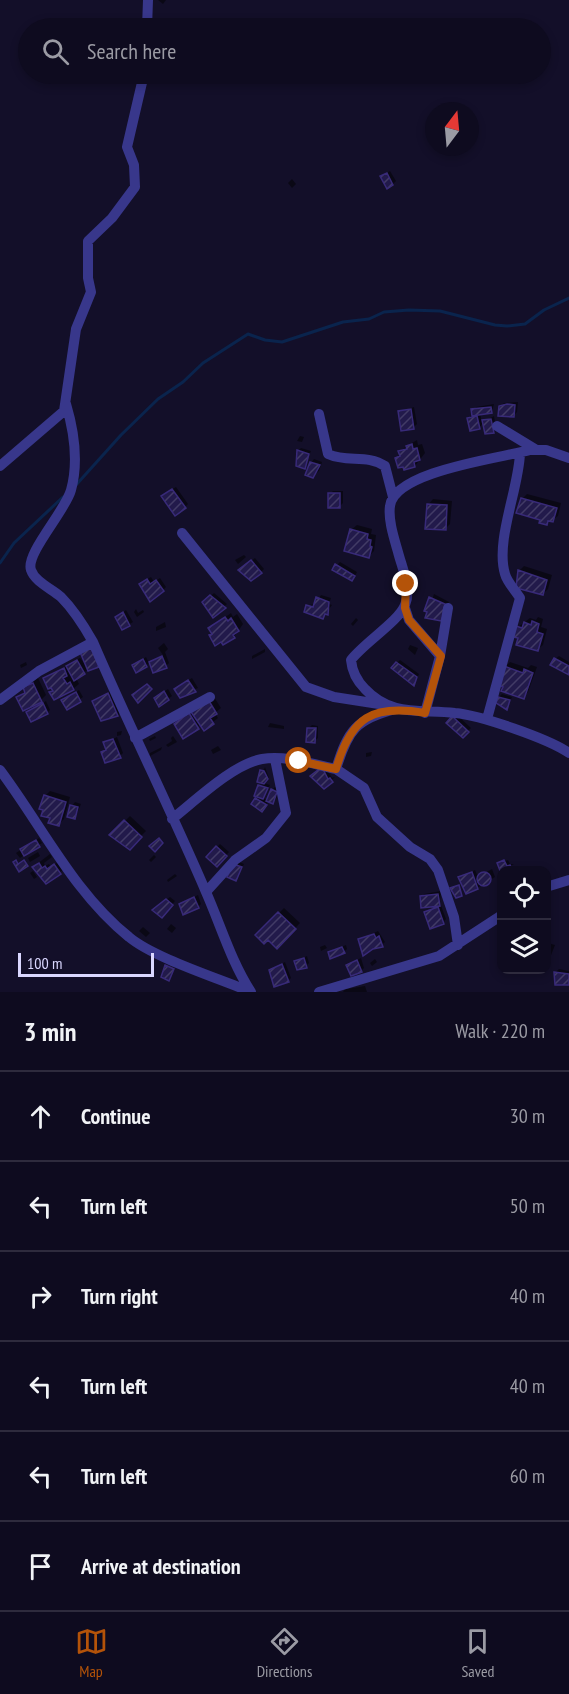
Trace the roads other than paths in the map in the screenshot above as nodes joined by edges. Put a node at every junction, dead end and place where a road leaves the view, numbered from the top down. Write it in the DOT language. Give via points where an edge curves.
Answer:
graph roads {
  1 [pos="148,0"];
  2 [pos="147,18"];
  3 [pos="142,84"];
  4 [pos="66,404"];
  5 [pos="319,414"];
  6 [pos="497,426"];
  7 [pos="535,449"];
  8 [pos="520,453"];
  9 [pos="568,457"];
  10 [pos="0,466"];
  11 [pos="393,497"];
  12 [pos="182,533"];
  13 [pos="405,608"];
  14 [pos="448,609"];
  15 [pos="93,642"];
  16 [pos="441,656"];
  17 [pos="210,697"];
  18 [pos="0,700"];
  19 [pos="379,704"];
  20 [pos="398,708"];
  21 [pos="425,713"];
  22 [pos="487,719"];
  23 [pos="135,738"];
  24 [pos="569,753"];
  25 [pos="275,759"];
  26 [pos="336,769"];
  27 [pos="0,770"];
  28 [pos="172,819"];
  29 [pos="569,880"];
  30 [pos="551,885"];
  31 [pos="206,892"];
  32 [pos="497,918"];
  33 [pos="458,945"];
  34 [pos="251,992"];
  35 [pos="319,992"];
  1 -- 2 [label="street"];
  3 -- 4 [label="street" via="127,147 134,165 135,187 112,218 88,241 91,292 76,329"];
  4 -- 10 [label="street" via="58,418"];
  4 -- 15 [label="street" via="75,438 71,489 29,565 32,573 71,609"];
  5 -- 11 [label="street" via="328,454 380,462 385,466"];
  6 -- 7 [label="street"];
  7 -- 8 [label="street"];
  7 -- 9 [label="street"];
  8 -- 11 [label="street" via="415,480"];
  8 -- 22 [label="street" via="502,562 505,576 520,598"];
  11 -- 13 [label="street" via="390,518 406,584"];
  12 -- 19 [label="street" via="306,687 334,698"];
  13 -- 16 [label="street" via="409,620"];
  13 -- 19 [label="street" via="351,660 362,686"];
  14 -- 16 [label="street"];
  15 -- 18 [label="street" via="39,671"];
  15 -- 23 [label="street"];
  16 -- 21 [label="street"];
  17 -- 23 [label="street"];
  19 -- 20 [label="street"];
  20 -- 21 [label="street"];
  20 -- 26 [label="street" via="369,716 357,724 344,743"];
  21 -- 22 [label="street" via="455,712"];
  22 -- 24 [label="street"];
  23 -- 28 [label="street"];
  25 -- 26 [label="street"];
  25 -- 28 [label="street" via="247,763"];
  25 -- 31 [label="street" via="286,813 266,838 235,860"];
  26 -- 33 [label="street" via="364,788 377,817 410,847 430,859 438,870 454,917"];
  27 -- 34 [label="street" via="91,901 130,939"];
  28 -- 31 [label="street"];
  29 -- 30 [label="street"];
  31 -- 34 [label="street" via="236,967"];
  32 -- 33 [label="street"];
  33 -- 35 [label="street" via="439,957"];
}
